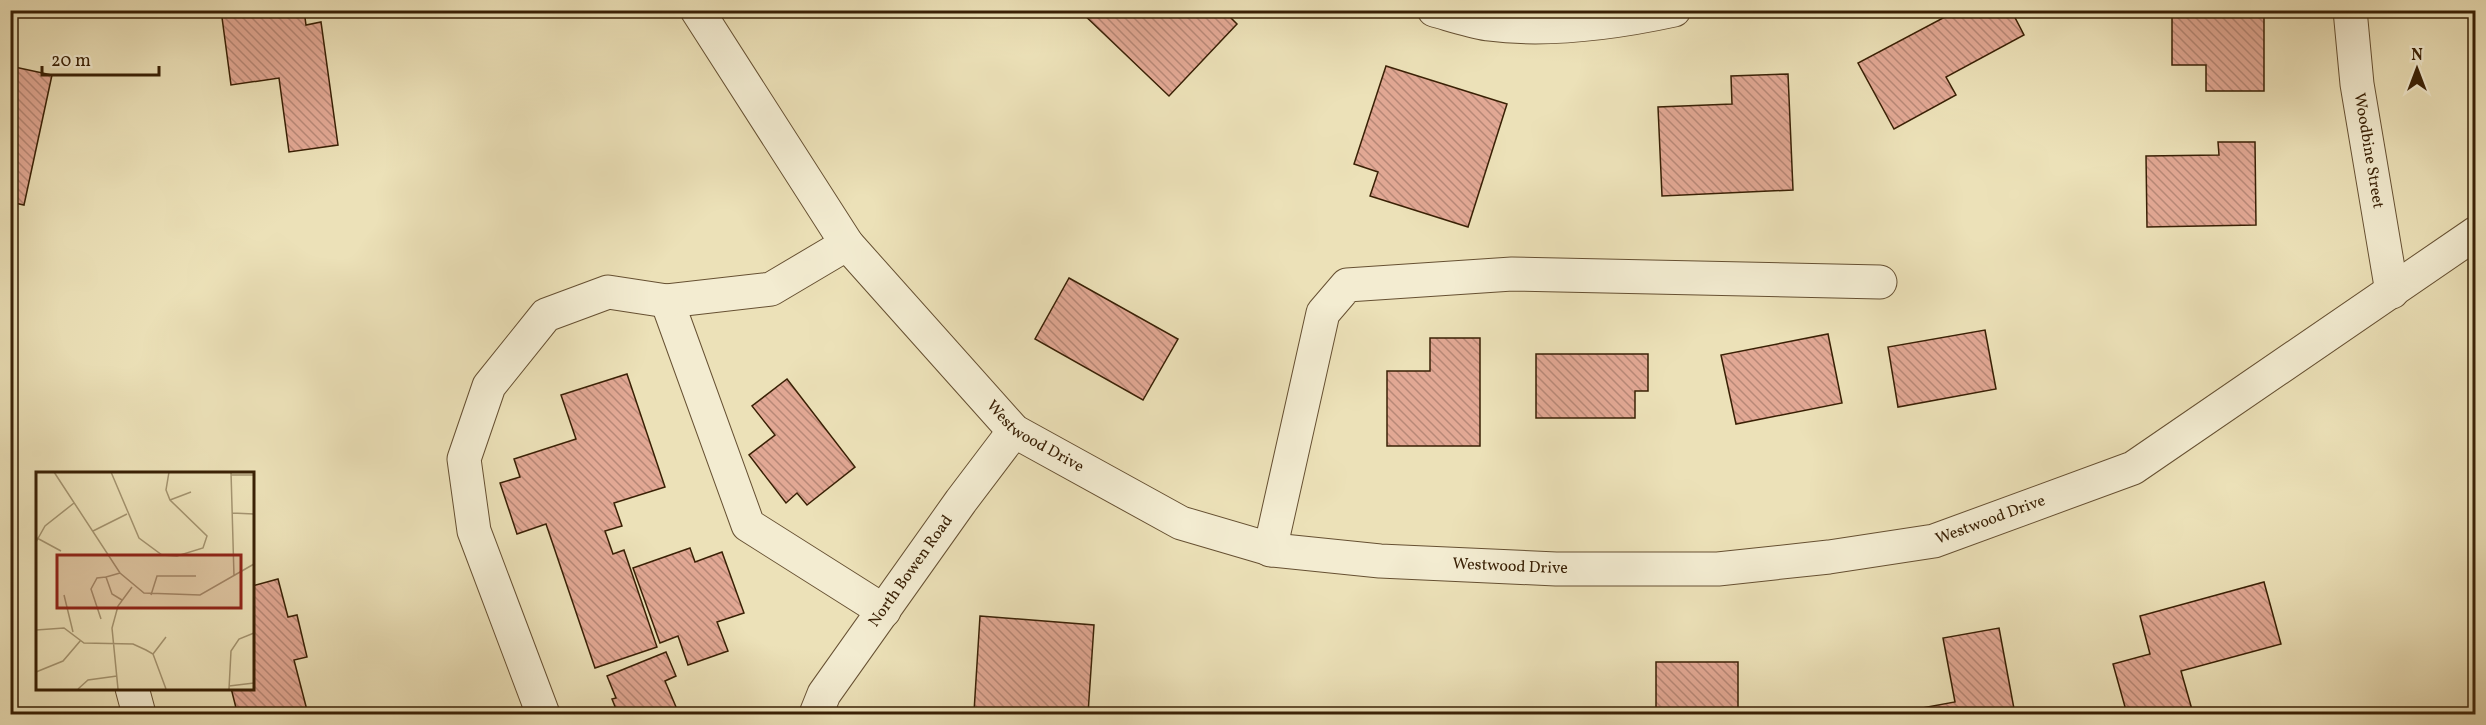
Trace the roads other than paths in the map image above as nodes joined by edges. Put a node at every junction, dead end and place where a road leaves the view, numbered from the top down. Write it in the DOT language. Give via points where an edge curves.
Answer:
graph roads {
  1 [pos="697,10"];
  2 [pos="1434,10"];
  3 [pos="1674,10"];
  4 [pos="2350,10"];
  5 [pos="2475,233"];
  6 [pos="847,244"];
  7 [pos="1880,282"];
  8 [pos="2392,292"];
  9 [pos="667,301"];
  10 [pos="1014,431"];
  11 [pos="1270,550"];
  12 [pos="884,611"];
  13 [pos="133,689"];
  14 [pos="139,714"];
  15 [pos="543,714"];
  16 [pos="816,714"];
  1 -- 6 [label="street, Westwood Drive"];
  2 -- 3 [label="street" via="1487,24 1542,26 1621,22"];
  4 -- 8 [label="street, Woodbine Street" via="2357,84"];
  5 -- 8 [label="street, Westwood Drive"];
  6 -- 9 [label="street" via="771,289"];
  6 -- 10 [label="street, Westwood Drive"];
  7 -- 11 [label="street" via="1512,274 1347,285 1323,314"];
  8 -- 11 [label="street, Westwood Drive" via="2133,468 1934,541 1718,569 1556,569 1380,561"];
  9 -- 12 [label="street" via="748,525"];
  9 -- 15 [label="street" via="609,292 546,315 489,386 464,459 474,531"];
  10 -- 11 [label="street, Westwood Drive" via="1181,523"];
  10 -- 12 [label="street, North Bowen Road"];
  12 -- 16 [label="street, North Bowen Road" via="824,694"];
  13 -- 14 [label="street"];
}
